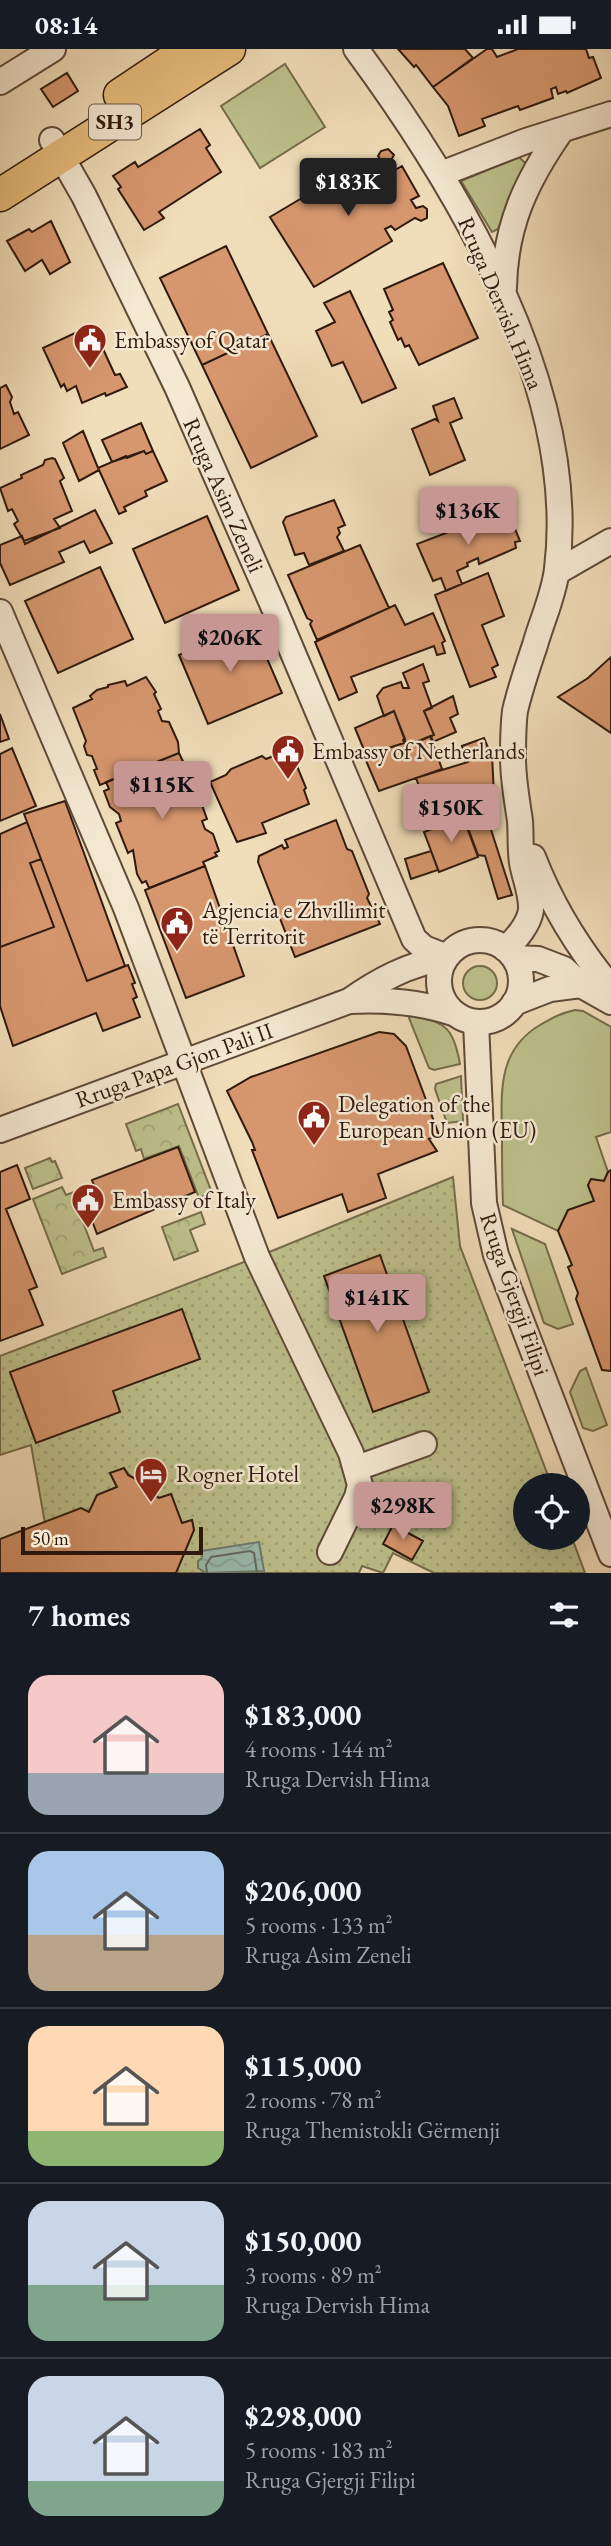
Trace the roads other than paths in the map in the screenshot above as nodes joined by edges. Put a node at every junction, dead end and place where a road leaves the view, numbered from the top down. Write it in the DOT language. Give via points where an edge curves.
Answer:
graph roads {
  1 [pos="53,49"];
  2 [pos="189,49"];
  3 [pos="229,49"];
  4 [pos="356,49"];
  5 [pos="28,56"];
  6 [pos="0,82"];
  7 [pos="611,114"];
  8 [pos="561,131"];
  9 [pos="57,148"];
  10 [pos="0,173"];
  11 [pos="441,174"];
  12 [pos="0,195"];
  13 [pos="503,296"];
  14 [pos="611,541"];
  15 [pos="557,572"];
  16 [pos="1,619"];
  17 [pos="520,824"];
  18 [pos="510,954"];
  19 [pos="446,958"];
  20 [pos="581,985"];
  21 [pos="611,988"];
  22 [pos="349,1001"];
  23 [pos="611,1002"];
  24 [pos="514,1003"];
  25 [pos="466,1018"];
  26 [pos="184,1061"];
  27 [pos="0,1130"];
  28 [pos="424,1444"];
  29 [pos="357,1468"];
  30 [pos="330,1552"];
  31 [pos="611,1554"];
  1 -- 5 [label="street"];
  2 -- 9 [label="main road, SH3"];
  3 -- 9 [label="main road, SH3"];
  4 -- 11 [label="street, Rruga Dervish Hima"];
  5 -- 6 [label="street"];
  7 -- 8 [label="street"];
  8 -- 11 [label="street"];
  8 -- 13 [label="street" via="518,206 504,257"];
  9 -- 10 [label="main road, SH3"];
  9 -- 12 [label="main road, SH3"];
  9 -- 19 [label="street, Rruga Asim Zeneli" via="177,387 414,939"];
  11 -- 13 [label="street, Rruga Dervish Hima"];
  13 -- 15 [label="street, Rruga Dervish Hima" via="542,399 552,439 561,519"];
  14 -- 15 [label="street"];
  15 -- 17 [label="street, Rruga Dervish Hima" via="515,711 513,765"];
  16 -- 26 [label="street" via="101,847"];
  17 -- 18 [label="street, Rruga Dervish Hima" via="530,913"];
  17 -- 21 [label="street" via="564,924"];
  18 -- 19 [label="street" via="494,942 481,940 456,948"];
  18 -- 20 [label="street" via="564,969"];
  18 -- 24 [label="street" via="521,981"];
  19 -- 22 [label="street, Rruga Papa Gjon Pali II" via="394,974"];
  19 -- 25 [label="street" via="439,982 447,1006"];
  20 -- 23 [label="street"];
  20 -- 24 [label="street" via="550,989"];
  22 -- 25 [label="street, Rruga Papa Gjon Pali II" via="380,999 428,1005"];
  22 -- 26 [label="street, Rruga Papa Gjon Pali II"];
  24 -- 25 [label="street" via="498,1018"];
  25 -- 31 [label="street, Rruga Gjergji Filipi" via="484,1203 496,1255"];
  26 -- 27 [label="street, Rruga Papa Gjon Pali II"];
  26 -- 29 [label="street" via="257,1257"];
  28 -- 29 [label="street"];
  29 -- 30 [label="street" via="357,1497"];
}
